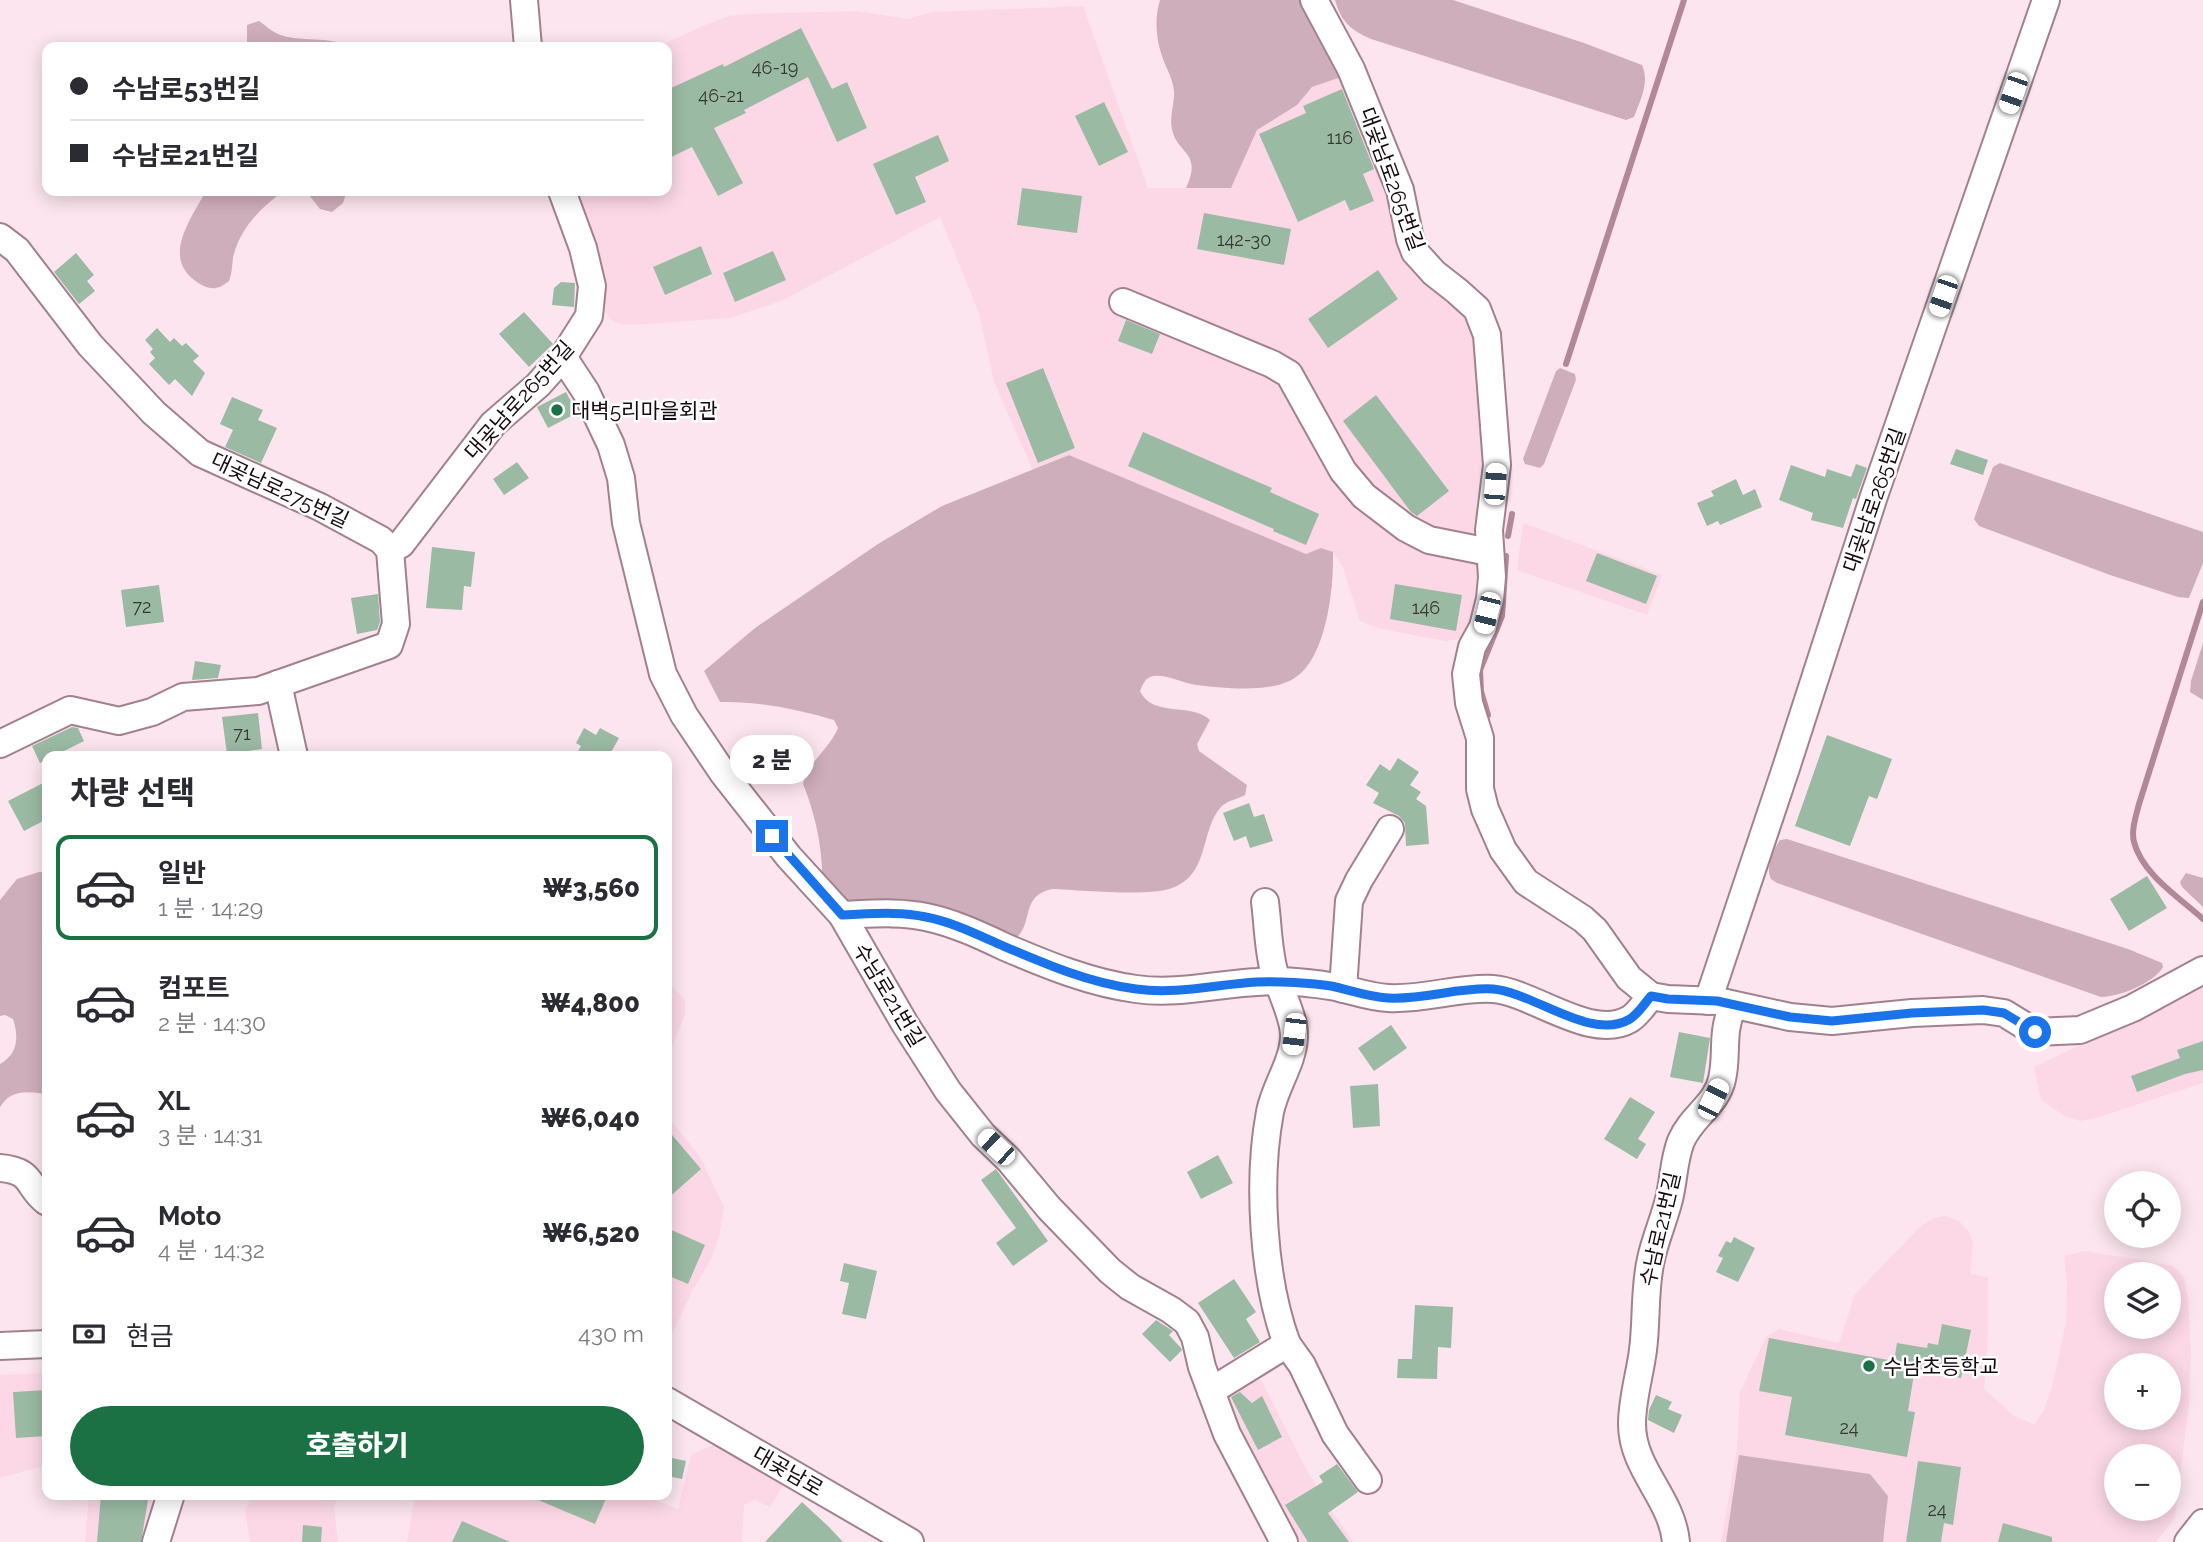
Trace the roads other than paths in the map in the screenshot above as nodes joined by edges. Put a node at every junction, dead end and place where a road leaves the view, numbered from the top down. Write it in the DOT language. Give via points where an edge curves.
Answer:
graph roads {
  1 [pos="524,0"];
  2 [pos="1316,0"];
  3 [pos="2046,0"];
  4 [pos="528,42"];
  5 [pos="564,196"];
  6 [pos="0,237"];
  7 [pos="1123,302"];
  8 [pos="563,357"];
  9 [pos="390,550"];
  10 [pos="1489,552"];
  11 [pos="278,684"];
  12 [pos="0,744"];
  13 [pos="293,751"];
  14 [pos="1390,829"];
  15 [pos="1265,902"];
  16 [pos="842,915"];
  17 [pos="2203,970"];
  18 [pos="1278,982"];
  19 [pos="1343,989"];
  20 [pos="1651,996"];
  21 [pos="1720,1003"];
  22 [pos="0,1168"];
  23 [pos="42,1198"];
  24 [pos="42,1344"];
  25 [pos="1287,1344"];
  26 [pos="0,1346"];
  27 [pos="1211,1391"];
  28 [pos="672,1404"];
  29 [pos="1368,1480"];
  30 [pos="169,1500"];
  31 [pos="2203,1523"];
  32 [pos="156,1542"];
  33 [pos="909,1542"];
  34 [pos="1284,1542"];
  35 [pos="1676,1542"];
  36 [pos="2188,1542"];
  1 -- 4 [label="street"];
  2 -- 10 [label="street, 대곶남로265번길" via="1351,69 1400,190 1415,252 1476,309 1487,335 1497,465"];
  3 -- 21 [label="street, 대곶남로265번길" via="1874,496 1786,768"];
  5 -- 8 [label="street, 대곶남로265번길" via="592,286 589,316"];
  6 -- 9 [label="street, 대곶남로275번길" via="17,250 90,345 154,413 200,453 365,529"];
  7 -- 10 [label="street" via="1289,374 1343,471 1364,496 1429,540"];
  8 -- 9 [label="street, 대곶남로265번길" via="493,424 401,544"];
  8 -- 16 [label="street, 수남로21번길" via="611,445 663,674 678,705 723,773"];
  9 -- 11 [label="street" via="396,624 389,645"];
  10 -- 20 [label="street, 대곶남로265번길" via="1490,599 1466,674 1480,738 1480,789 1488,819 1525,882 1583,919 1629,978"];
  11 -- 12 [label="street" via="258,691 183,696 152,712 118,721 70,710"];
  11 -- 13 [label="street"];
  14 -- 19 [label="street" via="1349,901"];
  15 -- 18 [label="street"];
  16 -- 18 [label="street" via="885,913 935,919 1046,964 1137,990"];
  16 -- 27 [label="street, 수남로21번길" via="948,1091 1049,1208 1110,1270 1187,1322"];
  17 -- 21 [label="street" via="2080,1030 2035,1032 2004,1013 1983,1010 1832,1021"];
  18 -- 19 [label="street"];
  18 -- 25 [label="street" via="1294,1034 1270,1113 1264,1204 1270,1283"];
  19 -- 20 [label="street" via="1389,998 1494,989 1599,1024 1631,1018"];
  20 -- 21 [label="street"];
  21 -- 35 [label="street, 수남로21번길" via="1726,1030 1722,1081 1681,1140 1675,1162 1651,1259 1632,1423 1633,1443 1666,1504"];
  22 -- 23 [label="street" via="14,1169 31,1180"];
  24 -- 26 [label="street"];
  25 -- 27 [label="street"];
  25 -- 29 [label="street" via="1335,1434"];
  27 -- 34 [label="street, 수남로21번길" via="1227,1434"];
  28 -- 33 [label="street, 대곶남로"];
  30 -- 32 [label="street"];
  31 -- 36 [label="street"];
}
